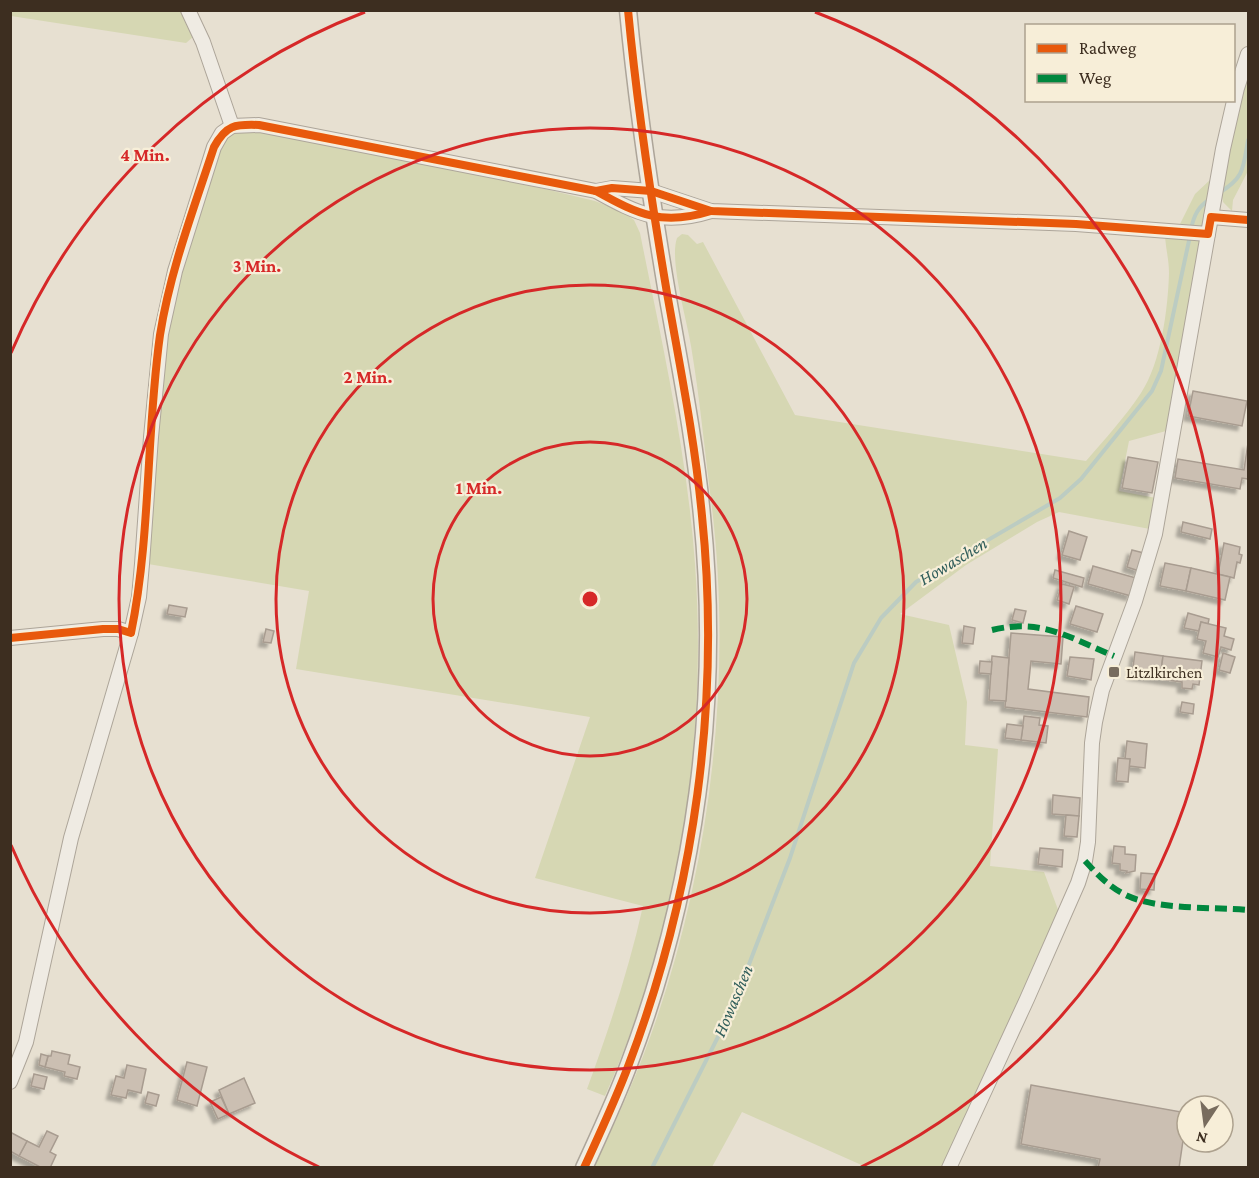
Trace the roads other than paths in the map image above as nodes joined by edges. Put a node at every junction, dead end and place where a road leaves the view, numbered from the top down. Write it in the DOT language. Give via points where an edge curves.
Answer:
graph roads {
  1 [pos="188,10"];
  2 [pos="628,10"];
  3 [pos="1248,54"];
  4 [pos="1235,99"];
  5 [pos="1234,102"];
  6 [pos="232,126"];
  7 [pos="596,191"];
  8 [pos="651,191"];
  9 [pos="711,211"];
  10 [pos="1212,212"];
  11 [pos="655,218"];
  12 [pos="1248,220"];
  13 [pos="1204,234"];
  14 [pos="131,633"];
  15 [pos="10,638"];
  16 [pos="10,1082"];
  17 [pos="584,1167"];
  18 [pos="950,1167"];
  1 -- 6 [label="street"];
  2 -- 8 [label="street"];
  3 -- 4 [label="street"];
  5 -- 10 [label="street"];
  6 -- 7 [label="street" via="259,125"];
  6 -- 14 [label="street" via="213,147 160,334 139,597"];
  7 -- 8 [label="street"];
  7 -- 11 [label="street"];
  8 -- 9 [label="street"];
  8 -- 11 [label="street"];
  9 -- 11 [label="street" via="692,217"];
  9 -- 13 [label="street" via="1076,224"];
  10 -- 12 [label="street"];
  10 -- 13 [label="street"];
  11 -- 17 [label="street" via="702,516 708,618 706,717 691,839 664,954 630,1064"];
  13 -- 18 [label="street" via="1155,534 1102,690 1095,722 1085,861 1032,989"];
  14 -- 15 [label="street" via="104,629"];
  14 -- 16 [label="street" via="71,838 28,1032"];
}
